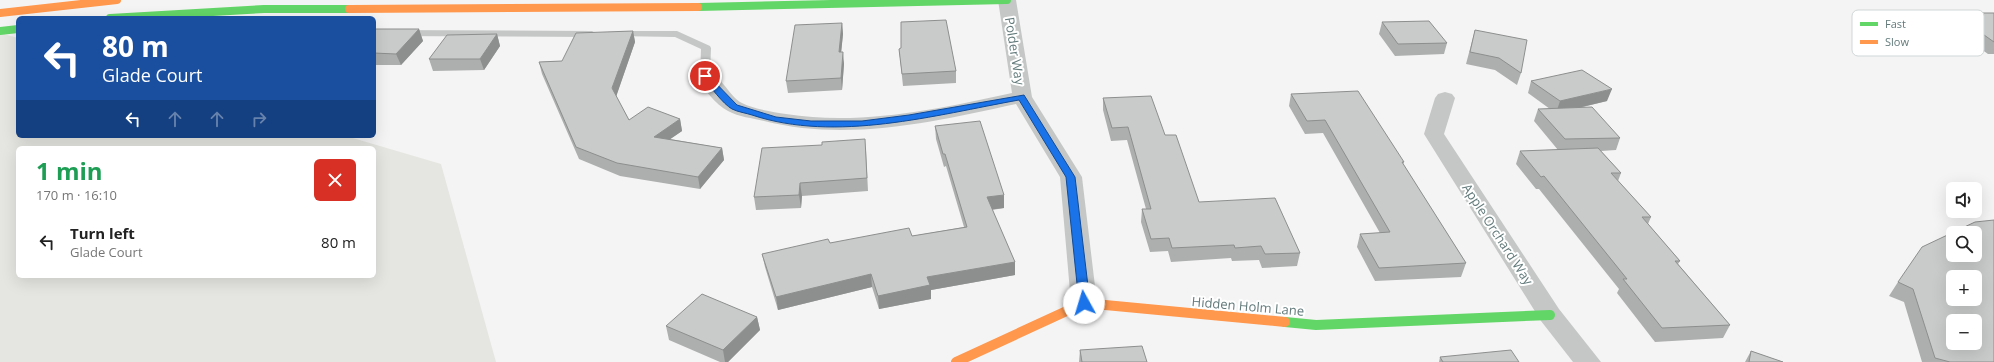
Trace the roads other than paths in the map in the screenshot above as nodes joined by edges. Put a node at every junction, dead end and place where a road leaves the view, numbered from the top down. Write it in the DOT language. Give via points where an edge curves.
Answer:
graph roads {
  1 [pos="117,0"];
  2 [pos="1007,0"];
  3 [pos="0,13"];
  4 [pos="144,16"];
  5 [pos="16,29"];
  6 [pos="0,31"];
  7 [pos="376,33"];
  8 [pos="705,76"];
  9 [pos="1022,97"];
  10 [pos="1445,98"];
  11 [pos="1084,303"];
  12 [pos="1550,315"];
  13 [pos="956,362"];
  14 [pos="1588,362"];
  1 -- 3 [label="main road"];
  2 -- 4 [label="main road" via="648,8 264,9"];
  2 -- 9 [label="street, Polder Way"];
  5 -- 6 [label="main road"];
  7 -- 8 [label="lane" via="677,34 706,48"];
  8 -- 9 [label="street" via="734,106 775,120 811,123 862,123 909,118"];
  9 -- 11 [label="street, Polder Way" via="1071,177"];
  10 -- 12 [label="street, Apple Orchard Way" via="1434,134"];
  11 -- 12 [label="main road, Hidden Holm Lane" via="1316,325"];
  11 -- 13 [label="main road"];
  12 -- 14 [label="street, Apple Orchard Way"];
}
